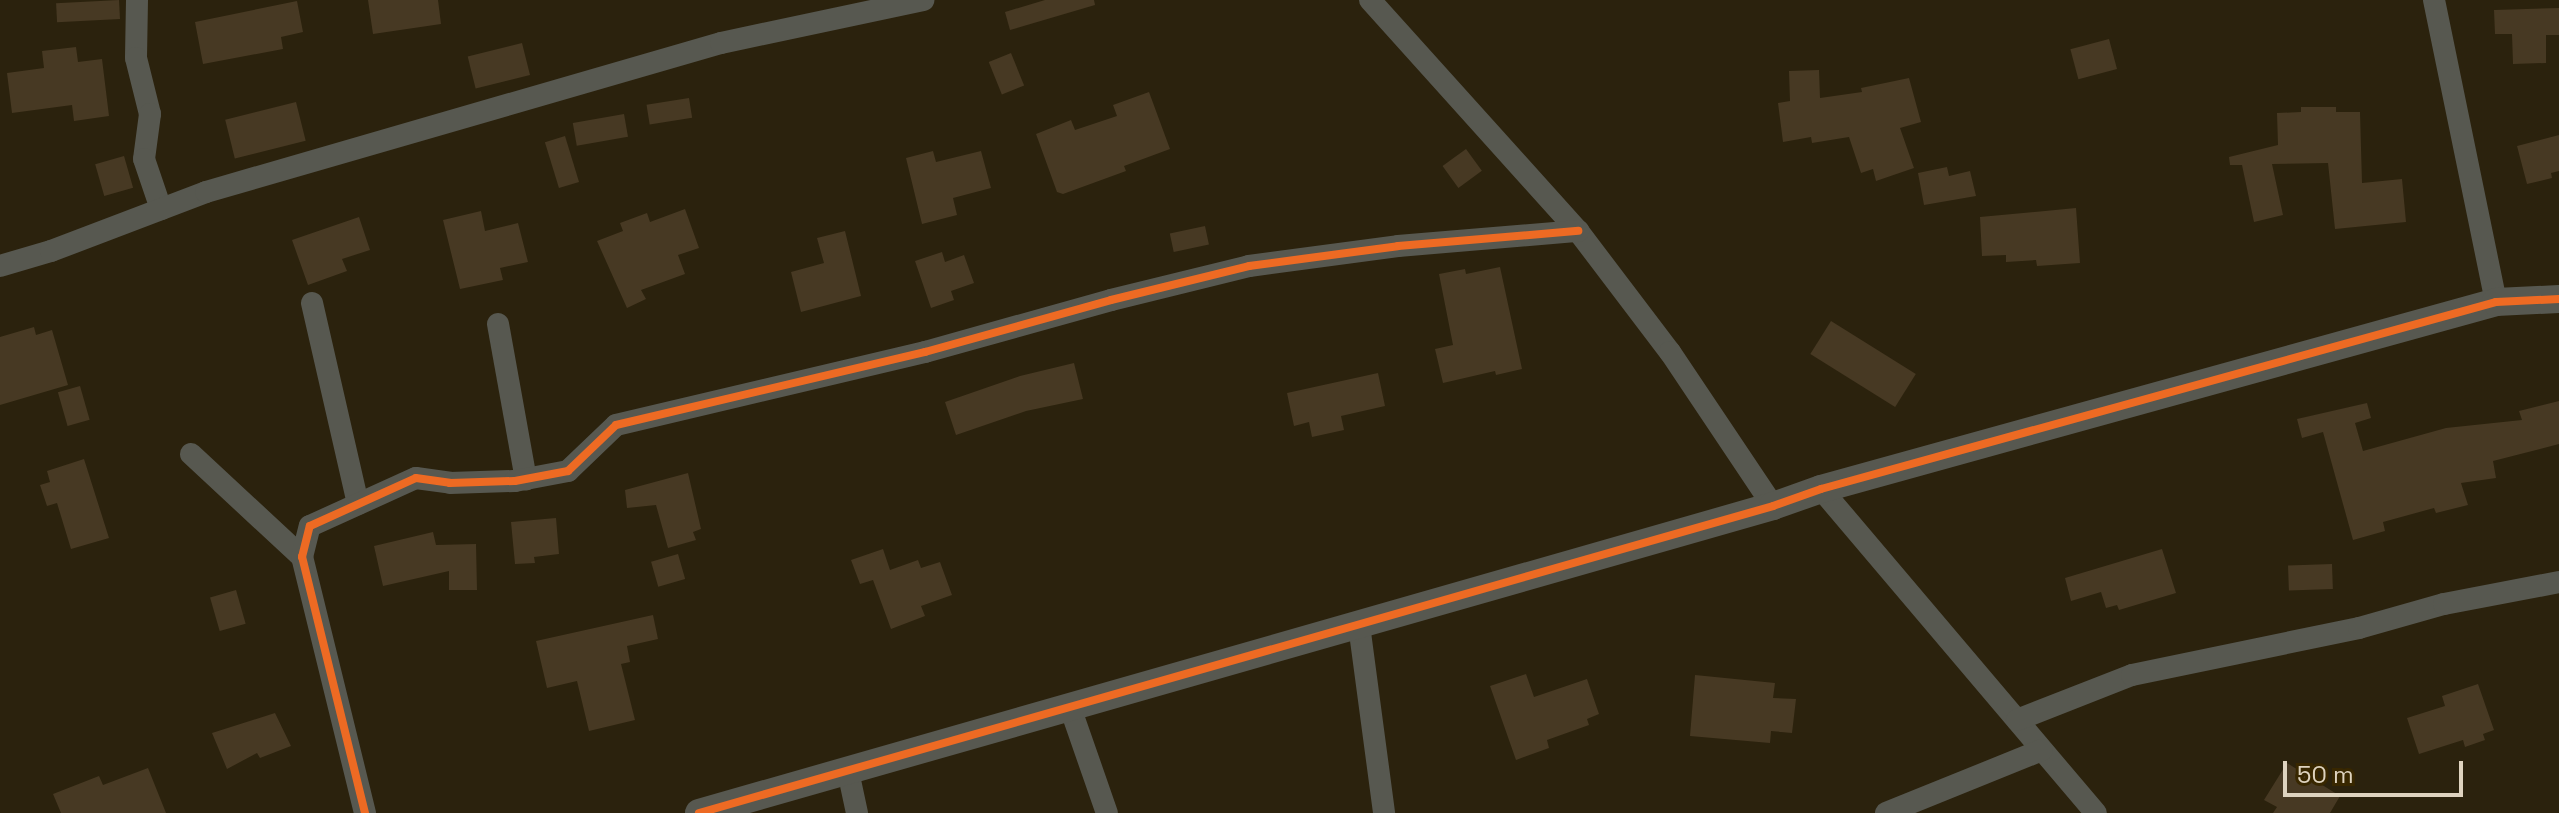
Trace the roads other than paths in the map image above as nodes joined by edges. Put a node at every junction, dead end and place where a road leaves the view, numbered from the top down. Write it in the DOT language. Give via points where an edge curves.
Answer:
graph roads {
  1 [pos="137,0"];
  2 [pos="923,0"];
  3 [pos="1370,0"];
  4 [pos="2434,0"];
  5 [pos="161,209"];
  6 [pos="1578,231"];
  7 [pos="0,266"];
  8 [pos="2559,299"];
  9 [pos="2496,302"];
  10 [pos="312,303"];
  11 [pos="498,324"];
  12 [pos="191,454"];
  13 [pos="526,479"];
  14 [pos="1821,489"];
  15 [pos="358,504"];
  16 [pos="1773,506"];
  17 [pos="302,557"];
  18 [pos="2559,582"];
  19 [pos="1359,625"];
  20 [pos="1070,707"];
  21 [pos="2017,720"];
  22 [pos="2042,750"];
  23 [pos="848,771"];
  24 [pos="365,813"];
  25 [pos="699,813"];
  26 [pos="857,813"];
  27 [pos="1107,813"];
  28 [pos="1384,813"];
  29 [pos="1886,813"];
  30 [pos="2096,813"];
  1 -- 5 [label="street" via="136,58 150,114 144,159"];
  2 -- 5 [label="street" via="721,43"];
  3 -- 6 [label="street"];
  4 -- 9 [label="street"];
  5 -- 7 [label="street"];
  6 -- 13 [label="street" via="1398,246 1249,266 925,352 616,425 568,471"];
  6 -- 16 [label="street" via="1670,352"];
  8 -- 9 [label="street"];
  9 -- 14 [label="street"];
  10 -- 15 [label="street"];
  11 -- 13 [label="street"];
  12 -- 17 [label="street"];
  13 -- 15 [label="street" via="450,483 416,478"];
  14 -- 16 [label="street"];
  14 -- 21 [label="street"];
  15 -- 17 [label="street" via="310,526"];
  16 -- 19 [label="street"];
  17 -- 24 [label="street"];
  18 -- 21 [label="street" via="2132,675"];
  19 -- 20 [label="street"];
  19 -- 28 [label="street"];
  20 -- 23 [label="street"];
  20 -- 27 [label="street"];
  21 -- 22 [label="street"];
  22 -- 29 [label="street"];
  22 -- 30 [label="street"];
  23 -- 25 [label="street"];
  23 -- 26 [label="street"];
}
